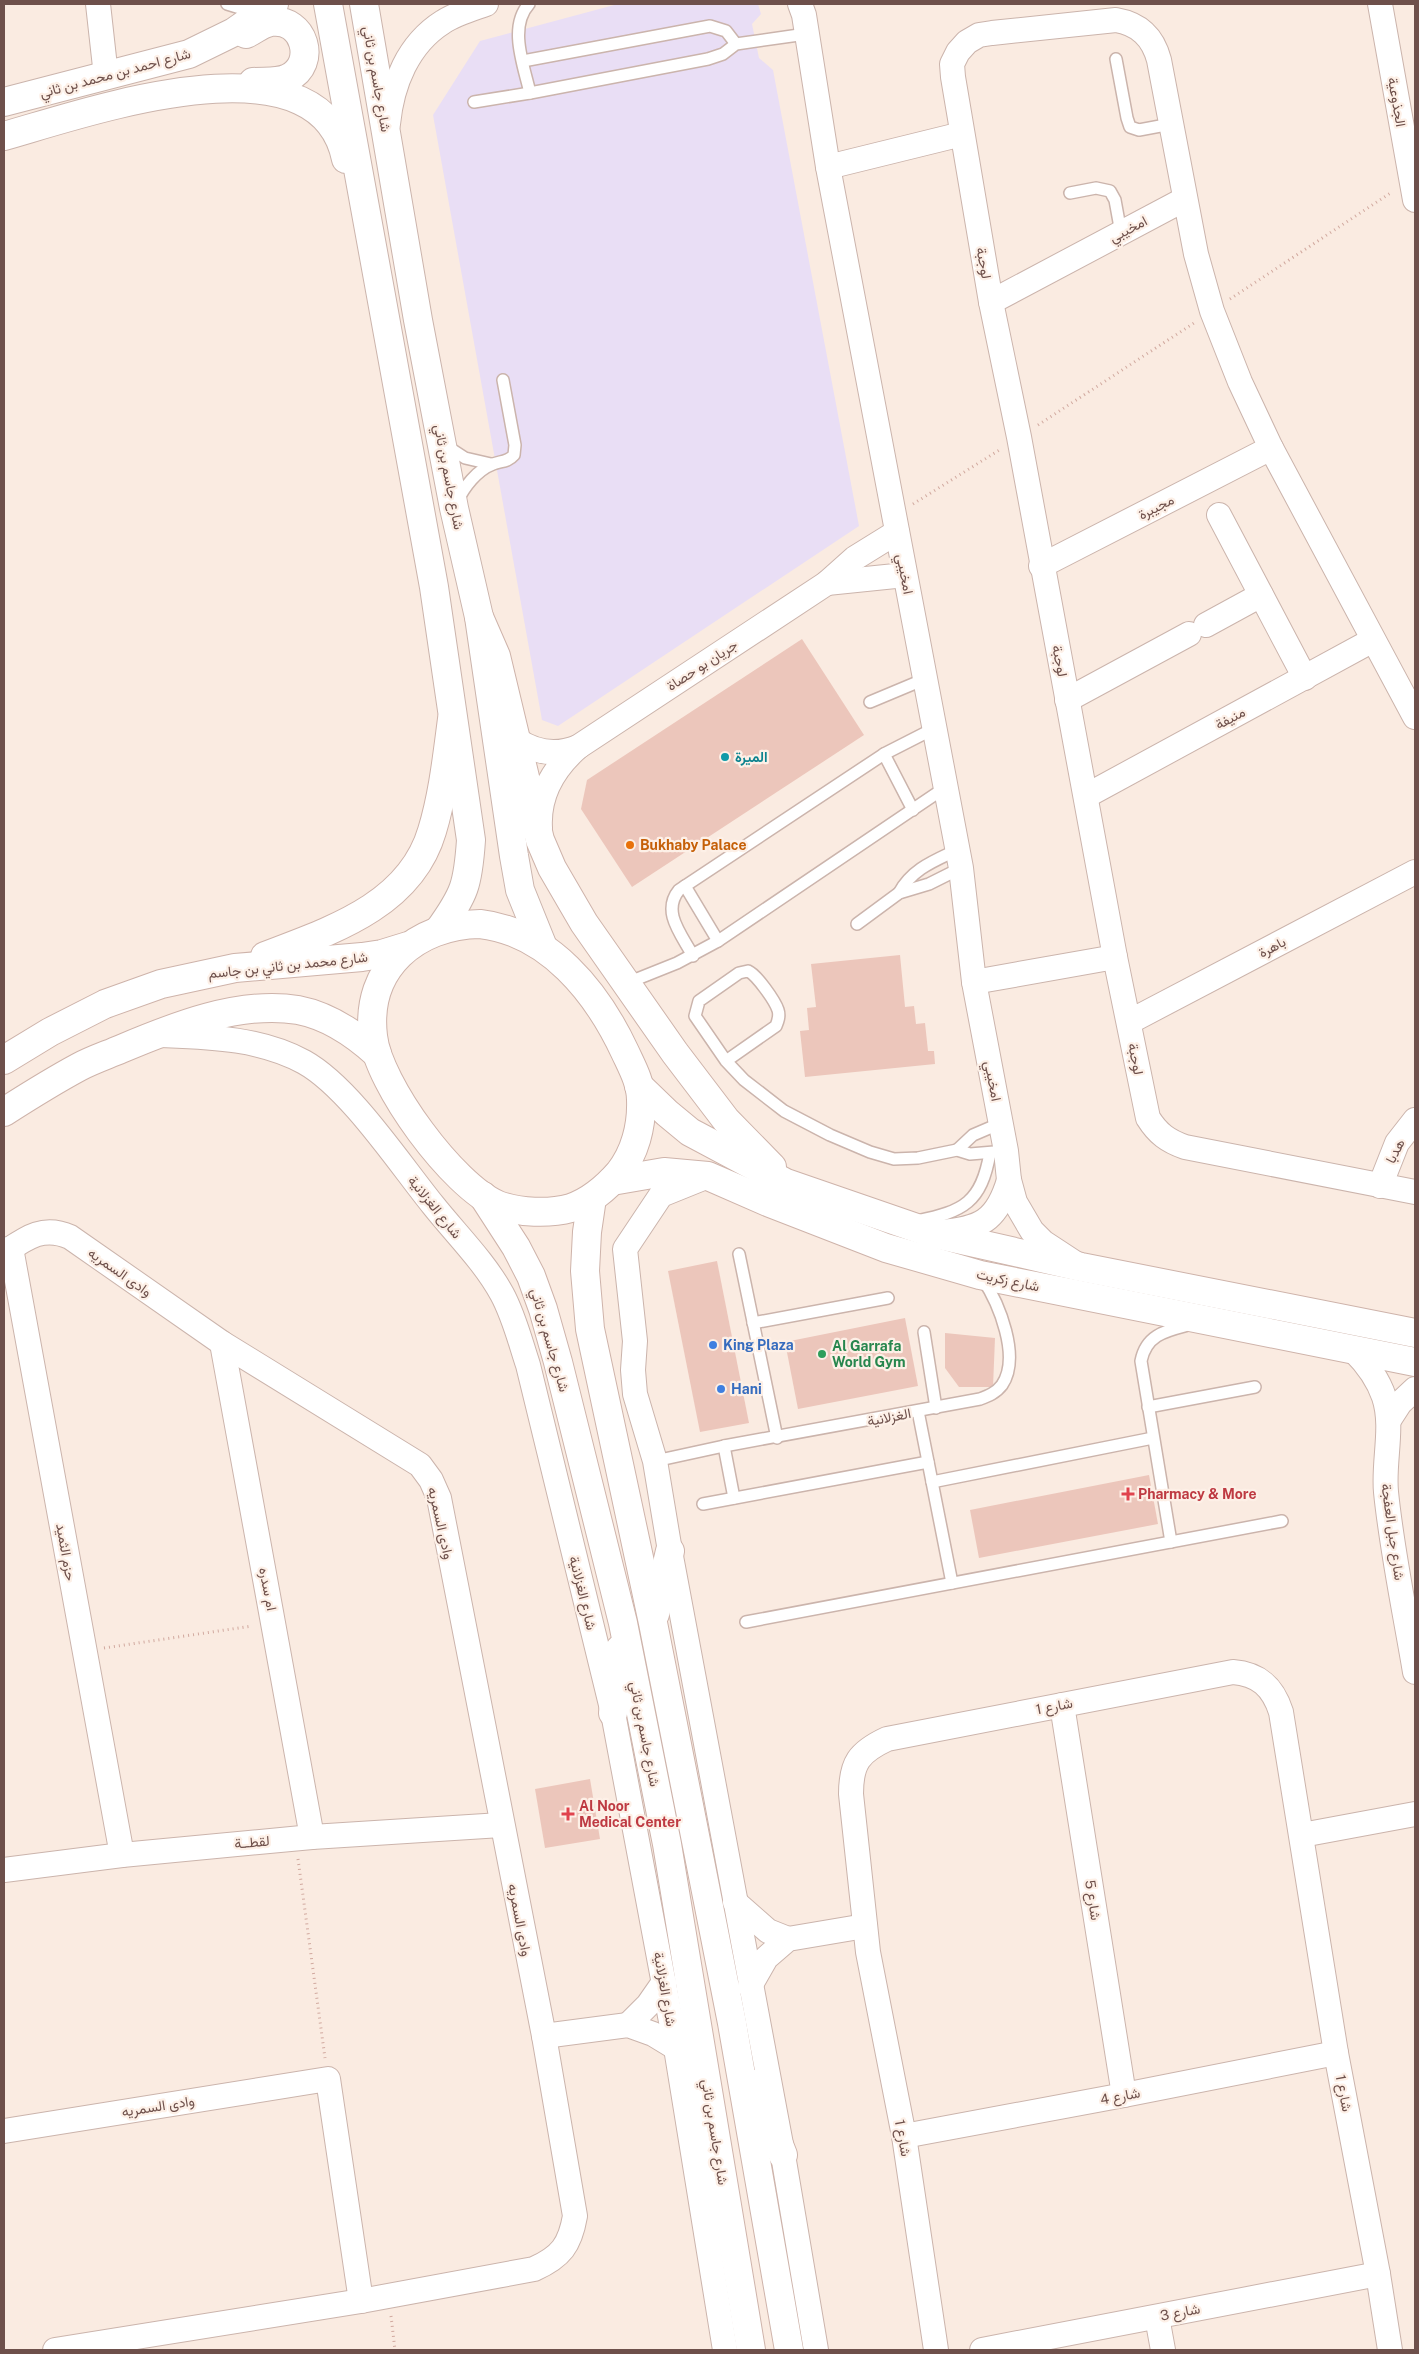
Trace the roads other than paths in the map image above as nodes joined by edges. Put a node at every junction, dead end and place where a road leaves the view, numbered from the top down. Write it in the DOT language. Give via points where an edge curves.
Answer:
graph roads {
  1 [pos="98,4"];
  2 [pos="227,4"];
  3 [pos="246,4"];
  4 [pos="274,4"];
  5 [pos="328,4"];
  6 [pos="364,4"];
  7 [pos="486,4"];
  8 [pos="529,4"];
  9 [pos="1380,4"];
  10 [pos="804,14"];
  11 [pos="219,41"];
  12 [pos="736,44"];
  13 [pos="1116,59"];
  14 [pos="523,61"];
  15 [pos="106,76"];
  16 [pos="223,89"];
  17 [pos="530,93"];
  18 [pos="4,102"];
  19 [pos="474,102"];
  20 [pos="1171,124"];
  21 [pos="962,134"];
  22 [pos="4,136"];
  23 [pos="388,143"];
  24 [pos="828,167"];
  25 [pos="1413,190"];
  26 [pos="1070,193"];
  27 [pos="1185,199"];
  28 [pos="366,210"];
  29 [pos="1121,233"];
  30 [pos="991,302"];
  31 [pos="503,380"];
  32 [pos="442,442"];
  33 [pos="1271,448"];
  34 [pos="491,464"];
  35 [pos="454,508"];
  36 [pos="1219,515"];
  37 [pos="895,524"];
  38 [pos="1041,566"];
  39 [pos="905,575"];
  40 [pos="826,583"];
  41 [pos="1262,595"];
  42 [pos="479,617"];
  43 [pos="1374,640"];
  44 [pos="1305,678"];
  45 [pos="926,679"];
  46 [pos="1067,700"];
  47 [pos="870,702"];
  48 [pos="1415,717"];
  49 [pos="452,719"];
  50 [pos="934,728"];
  51 [pos="517,740"];
  52 [pos="578,747"];
  53 [pos="884,754"];
  54 [pos="946,787"];
  55 [pos="1086,796"];
  56 [pos="913,810"];
  57 [pos="540,840"];
  58 [pos="959,859"];
  59 [pos="1415,872"];
  60 [pos="685,886"];
  61 [pos="899,893"];
  62 [pos="857,924"];
  63 [pos="439,930"];
  64 [pos="718,941"];
  65 [pos="409,946"];
  66 [pos="543,947"];
  67 [pos="693,956"];
  68 [pos="1115,957"];
  69 [pos="236,968"];
  70 [pos="974,982"];
  71 [pos="626,983"];
  72 [pos="1129,1022"];
  73 [pos="154,1035"];
  74 [pos="377,1054"];
  75 [pos="7,1057"];
  76 [pos="726,1061"];
  77 [pos="639,1086"];
  78 [pos="4,1112"];
  79 [pos="1415,1120"];
  80 [pos="1001,1123"];
  81 [pos="956,1150"];
  82 [pos="998,1152"];
  83 [pos="708,1176"];
  84 [pos="1009,1180"];
  85 [pos="786,1183"];
  86 [pos="1380,1186"];
  87 [pos="602,1190"];
  88 [pos="1415,1192"];
  89 [pos="483,1196"];
  90 [pos="903,1224"];
  91 [pos="932,1233"];
  92 [pos="7,1251"];
  93 [pos="739,1254"];
  94 [pos="1081,1267"];
  95 [pos="980,1275"];
  96 [pos="888,1298"];
  97 [pos="1203,1321"];
  98 [pos="753,1323"];
  99 [pos="924,1332"];
  100 [pos="1415,1333"];
  101 [pos="222,1343"];
  102 [pos="1353,1350"];
  103 [pos="1415,1362"];
  104 [pos="1255,1387"];
  105 [pos="1415,1389"];
  106 [pos="1148,1406"];
  107 [pos="936,1408"];
  108 [pos="918,1411"];
  109 [pos="1389,1420"];
  110 [pos="777,1438"];
  111 [pos="1154,1438"];
  112 [pos="724,1446"];
  113 [pos="655,1461"];
  114 [pos="928,1462"];
  115 [pos="932,1482"];
  116 [pos="734,1498"];
  117 [pos="703,1504"];
  118 [pos="1282,1521"];
  119 [pos="1171,1542"];
  120 [pos="670,1551"];
  121 [pos="952,1583"];
  122 [pos="746,1622"];
  123 [pos="623,1623"];
  124 [pos="653,1623"];
  125 [pos="1415,1672"];
  126 [pos="1062,1705"];
  127 [pos="614,1713"];
  128 [pos="1415,1814"];
  129 [pos="501,1825"];
  130 [pos="1302,1836"];
  131 [pos="304,1837"];
  132 [pos="122,1855"];
  133 [pos="4,1870"];
  134 [pos="735,1902"];
  135 [pos="865,1926"];
  136 [pos="788,1938"];
  137 [pos="664,1982"];
  138 [pos="750,1986"];
  139 [pos="732,2024"];
  140 [pos="628,2025"];
  141 [pos="544,2036"];
  142 [pos="676,2048"];
  143 [pos="1336,2052"];
  144 [pos="1124,2095"];
  145 [pos="4,2131"];
  146 [pos="904,2136"];
  147 [pos="783,2155"];
  148 [pos="1378,2274"];
  149 [pos="361,2300"];
  150 [pos="1157,2317"];
  151 [pos="154,2342"];
  152 [pos="55,2350"];
  153 [pos="725,2350"];
  154 [pos="750,2350"];
  155 [pos="790,2350"];
  156 [pos="816,2350"];
  157 [pos="936,2350"];
  158 [pos="982,2350"];
  159 [pos="1163,2350"];
  160 [pos="1390,2350"];
  1 -- 15 [label="street"];
  2 -- 3 [label="lane" via="240,8"];
  4 -- 11 [label="main road, شارع احمد بن محمد بن ثاني"];
  5 -- 28 [label="main road"];
  6 -- 23 [label="main road, شارع جاسم بن ثاني"];
  7 -- 23 [label="street" via="444,21 424,38 408,59 393,90 387,125"];
  8 -- 14 [label="lane" via="519,21 518,30"];
  9 -- 25 [label="street, الجذوعية"];
  10 -- 12 [label="lane"];
  10 -- 24 [label="street, امخيبي"];
  11 -- 15 [label="main road, شارع احمد بن محمد بن ثاني" via="189,54"];
  11 -- 16 [label="main road" via="240,36 265,23 281,22 301,36 305,53 300,69 286,79"];
  12 -- 14 [label="lane" via="726,31 710,26"];
  12 -- 17 [label="lane" via="723,54 708,59"];
  13 -- 20 [label="lane" via="1130,126 1139,130"];
  14 -- 17 [label="lane"];
  15 -- 18 [label="main road, شارع احمد بن محمد بن ثاني"];
  16 -- 22 [label="main road" via="144,97"];
  16 -- 28 [label="main road" via="285,95 303,101 323,116 340,138 354,188"];
  17 -- 19 [label="lane"];
  20 -- 21 [label="street, لوجبة" via="1152,40 1136,26 1111,21 992,33 979,35 967,42 952,64"];
  20 -- 27 [label="street, لوجبة"];
  21 -- 24 [label="street"];
  21 -- 30 [label="street, لوجبة"];
  23 -- 32 [label="main road, شارع جاسم بن ثاني"];
  24 -- 37 [label="street, امخيبي"];
  26 -- 29 [label="lane" via="1102,187 1110,191 1115,200"];
  27 -- 29 [label="street, امخيبي"];
  27 -- 33 [label="street, لوجبة" via="1212,311"];
  28 -- 49 [label="main road" via="434,587"];
  29 -- 30 [label="street, امخيبي"];
  30 -- 38 [label="street, لوجبة"];
  31 -- 34 [label="lane" via="515,450 511,458"];
  32 -- 34 [label="lane" via="465,458"];
  32 -- 35 [label="main road, شارع جاسم بن ثاني"];
  33 -- 38 [label="street, مجيبرة"];
  33 -- 43 [label="street, لوجبة"];
  34 -- 35 [label="lane" via="473,478"];
  35 -- 42 [label="main road, شارع جاسم بن ثاني"];
  36 -- 41 [label="street"];
  37 -- 39 [label="street, امخيبي"];
  37 -- 40 [label="street, جريان بو حصاة"];
  38 -- 46 [label="street, لوجبة"];
  39 -- 40 [label="street, جريان بو حصاة"];
  39 -- 45 [label="street, امخيبي"];
  40 -- 52 [label="street, جريان بو حصاة"];
  41 -- 44 [label="street"];
  41 -- 46 [label="street"];
  42 -- 51 [label="main road" via="496,656"];
  42 -- 66 [label="main road, شارع جاسم بن ثاني" via="520,890"];
  43 -- 44 [label="street, منيفة"];
  43 -- 48 [label="street, لوجبة"];
  44 -- 55 [label="street, منيفة"];
  45 -- 47 [label="lane"];
  45 -- 50 [label="street, امخيبي"];
  46 -- 55 [label="street, لوجبة"];
  49 -- 63 [label="main road" via="471,840 469,874 460,901"];
  49 -- 69 [label="main road" via="432,833 403,883 376,906 348,923"];
  50 -- 53 [label="lane"];
  50 -- 54 [label="street, امخيبي"];
  51 -- 52 [label="street, جريان بو حصاة" via="543,752 562,752"];
  51 -- 57 [label="main road"];
  52 -- 57 [label="street, جريان بو حصاة" via="559,766 546,789 541,806"];
  53 -- 56 [label="lane"];
  53 -- 60 [label="lane"];
  54 -- 56 [label="lane"];
  54 -- 58 [label="street, امخيبي"];
  55 -- 68 [label="street, لوجبة"];
  56 -- 64 [label="lane"];
  57 -- 71 [label="main road" via="552,868 584,923"];
  58 -- 61 [label="lane" via="930,884"];
  58 -- 61 [label="lane" via="917,870"];
  58 -- 70 [label="street, امخيبي"];
  59 -- 72 [label="street, باهرة"];
  60 -- 64 [label="lane"];
  60 -- 67 [label="lane" via="675,895 671,908"];
  61 -- 62 [label="lane"];
  63 -- 65 [label="main road"];
  63 -- 66 [label="main road" via="469,924 498,926"];
  64 -- 67 [label="lane"];
  65 -- 69 [label="main road, شارع محمد بن ثاني بن جاسم" via="362,957"];
  65 -- 74 [label="main road" via="390,965 377,994 373,1014"];
  66 -- 77 [label="main road" via="572,972 592,996 618,1037"];
  67 -- 71 [label="lane"];
  68 -- 70 [label="street"];
  68 -- 72 [label="street, لوجبة"];
  69 -- 75 [label="main road, شارع محمد بن ثاني بن جاسم" via="161,984 105,1004"];
  70 -- 80 [label="street, امخيبي"];
  71 -- 85 [label="main road" via="726,1120"];
  72 -- 86 [label="street, لوجبة" via="1148,1118 1157,1132 1170,1142"];
  73 -- 74 [label="main road" via="235,1012 270,1008 298,1010 340,1026"];
  73 -- 78 [label="main road" via="81,1066"];
  73 -- 127 [label="street, شارع الغزلانية" via="214,1037 254,1044 281,1051 325,1077 362,1117 502,1294 528,1365"];
  74 -- 89 [label="main road" via="396,1092 422,1132 465,1182"];
  76 -- 76 [label="lane" via="698,1023 695,1008 705,996 739,973 748,971 756,976 778,1009 779,1018 776,1026"];
  76 -- 81 [label="lane" via="744,1080 784,1111 870,1152 906,1159"];
  77 -- 85 [label="main road, شارع زكريت" via="690,1132"];
  77 -- 87 [label="main road" via="641,1117 635,1145"];
  79 -- 86 [label="street, هدبا" via="1397,1143"];
  80 -- 81 [label="lane" via="973,1135"];
  80 -- 82 [label="street, امخيبي"];
  81 -- 82 [label="lane" via="970,1154"];
  82 -- 84 [label="street, امخيبي"];
  82 -- 90 [label="lane" via="982,1184 962,1207 952,1213"];
  83 -- 87 [label="main road, شارع زكريت" via="664,1172"];
  83 -- 95 [label="main road, شارع زكريت" via="886,1248"];
  83 -- 113 [label="street" via="661,1195 625,1249 635,1341 635,1394"];
  84 -- 91 [label="street, امخيبي" via="1001,1203 981,1224"];
  84 -- 94 [label="street, امخيبي" via="1015,1202 1032,1231"];
  85 -- 90 [label="main road, شارع زكريت"];
  86 -- 88 [label="street, لوجبة"];
  87 -- 89 [label="main road, شارع زكريت" via="566,1209 539,1212 498,1205"];
  87 -- 124 [label="main road" via="587,1232 585,1271 590,1330"];
  89 -- 123 [label="main road, شارع جاسم بن ثاني" via="516,1247 543,1309"];
  90 -- 91 [label="main road, شارع زكريت"];
  91 -- 94 [label="main road, شارع زكريت"];
  92 -- 101 [label="street, وادى السمريه" via="38,1233 54,1232 70,1237"];
  92 -- 132 [label="street, حزم الثميد"];
  93 -- 98 [label="lane"];
  94 -- 100 [label="main road, شارع زكريت"];
  95 -- 97 [label="main road, شارع زكريت"];
  95 -- 107 [label="lane, الغزلانية" via="993,1295 1004,1324 1008,1371 992,1394"];
  96 -- 98 [label="lane"];
  97 -- 102 [label="main road, شارع زكريت"];
  97 -- 106 [label="lane" via="1158,1333 1146,1345 1141,1360"];
  98 -- 110 [label="lane"];
  99 -- 107 [label="lane"];
  101 -- 129 [label="street, وادى السمريه" via="420,1465 431,1480 438,1498"];
  101 -- 131 [label="street, ام سدره" via="274,1623"];
  102 -- 103 [label="main road, شارع زكريت"];
  102 -- 109 [label="street, شارع جبل العفجة" via="1376,1379"];
  104 -- 106 [label="lane"];
  105 -- 109 [label="street"];
  106 -- 111 [label="lane"];
  107 -- 108 [label="lane, الغزلانية"];
  108 -- 110 [label="lane, الغزلانية"];
  108 -- 114 [label="lane"];
  109 -- 125 [label="street, شارع جبل العفجة" via="1386,1489"];
  110 -- 112 [label="lane, الغزلانية"];
  111 -- 115 [label="lane"];
  111 -- 119 [label="lane"];
  112 -- 113 [label="lane, الغزلانية"];
  112 -- 116 [label="lane"];
  113 -- 120 [label="street"];
  114 -- 115 [label="lane"];
  114 -- 116 [label="lane"];
  115 -- 121 [label="lane"];
  116 -- 117 [label="lane"];
  118 -- 119 [label="lane"];
  119 -- 121 [label="lane"];
  120 -- 124 [label="main road"];
  120 -- 134 [label="street"];
  121 -- 122 [label="lane"];
  123 -- 127 [label="main road"];
  123 -- 154 [label="main road, شارع جاسم بن ثاني" via="667,1844"];
  124 -- 139 [label="main road"];
  126 -- 130 [label="street, شارع 1" via="1233,1672 1255,1677 1272,1691 1281,1712"];
  126 -- 135 [label="street, شارع 1" via="887,1740 869,1748 857,1760 851,1775 851,1794"];
  126 -- 144 [label="street, شارع 5"];
  127 -- 137 [label="street, شارع الغزلانية"];
  128 -- 130 [label="street"];
  129 -- 131 [label="street, لقطــة"];
  129 -- 141 [label="street, وادى السمريه"];
  130 -- 143 [label="street, شارع 1"];
  131 -- 132 [label="street, لقطــة"];
  132 -- 133 [label="street, لقطــة"];
  134 -- 136 [label="street" via="768,1931"];
  134 -- 138 [label="street"];
  135 -- 136 [label="street"];
  135 -- 146 [label="street, شارع 1"];
  136 -- 138 [label="street" via="766,1958"];
  137 -- 140 [label="street"];
  137 -- 142 [label="street, شارع الغزلانية"];
  138 -- 147 [label="street"];
  139 -- 147 [label="main road"];
  139 -- 155 [label="main road"];
  140 -- 141 [label="street"];
  140 -- 142 [label="street" via="654,2034"];
  141 -- 149 [label="street, وادى السمريه" via="575,2216 572,2234 563,2251 534,2269"];
  142 -- 153 [label="street, شارع الغزلانية"];
  143 -- 144 [label="street, شارع 4"];
  143 -- 148 [label="street, شارع 1"];
  144 -- 146 [label="street, شارع 4"];
  145 -- 149 [label="street, وادى السمريه" via="328,2079"];
  146 -- 157 [label="street, شارع 1"];
  147 -- 156 [label="street"];
  148 -- 150 [label="street, شارع 3"];
  148 -- 160 [label="street, شارع 1"];
  149 -- 151 [label="street, وادى السمريه"];
  150 -- 158 [label="street, شارع 3"];
  150 -- 159 [label="street"];
  151 -- 152 [label="street, وادى السمريه"];
}
